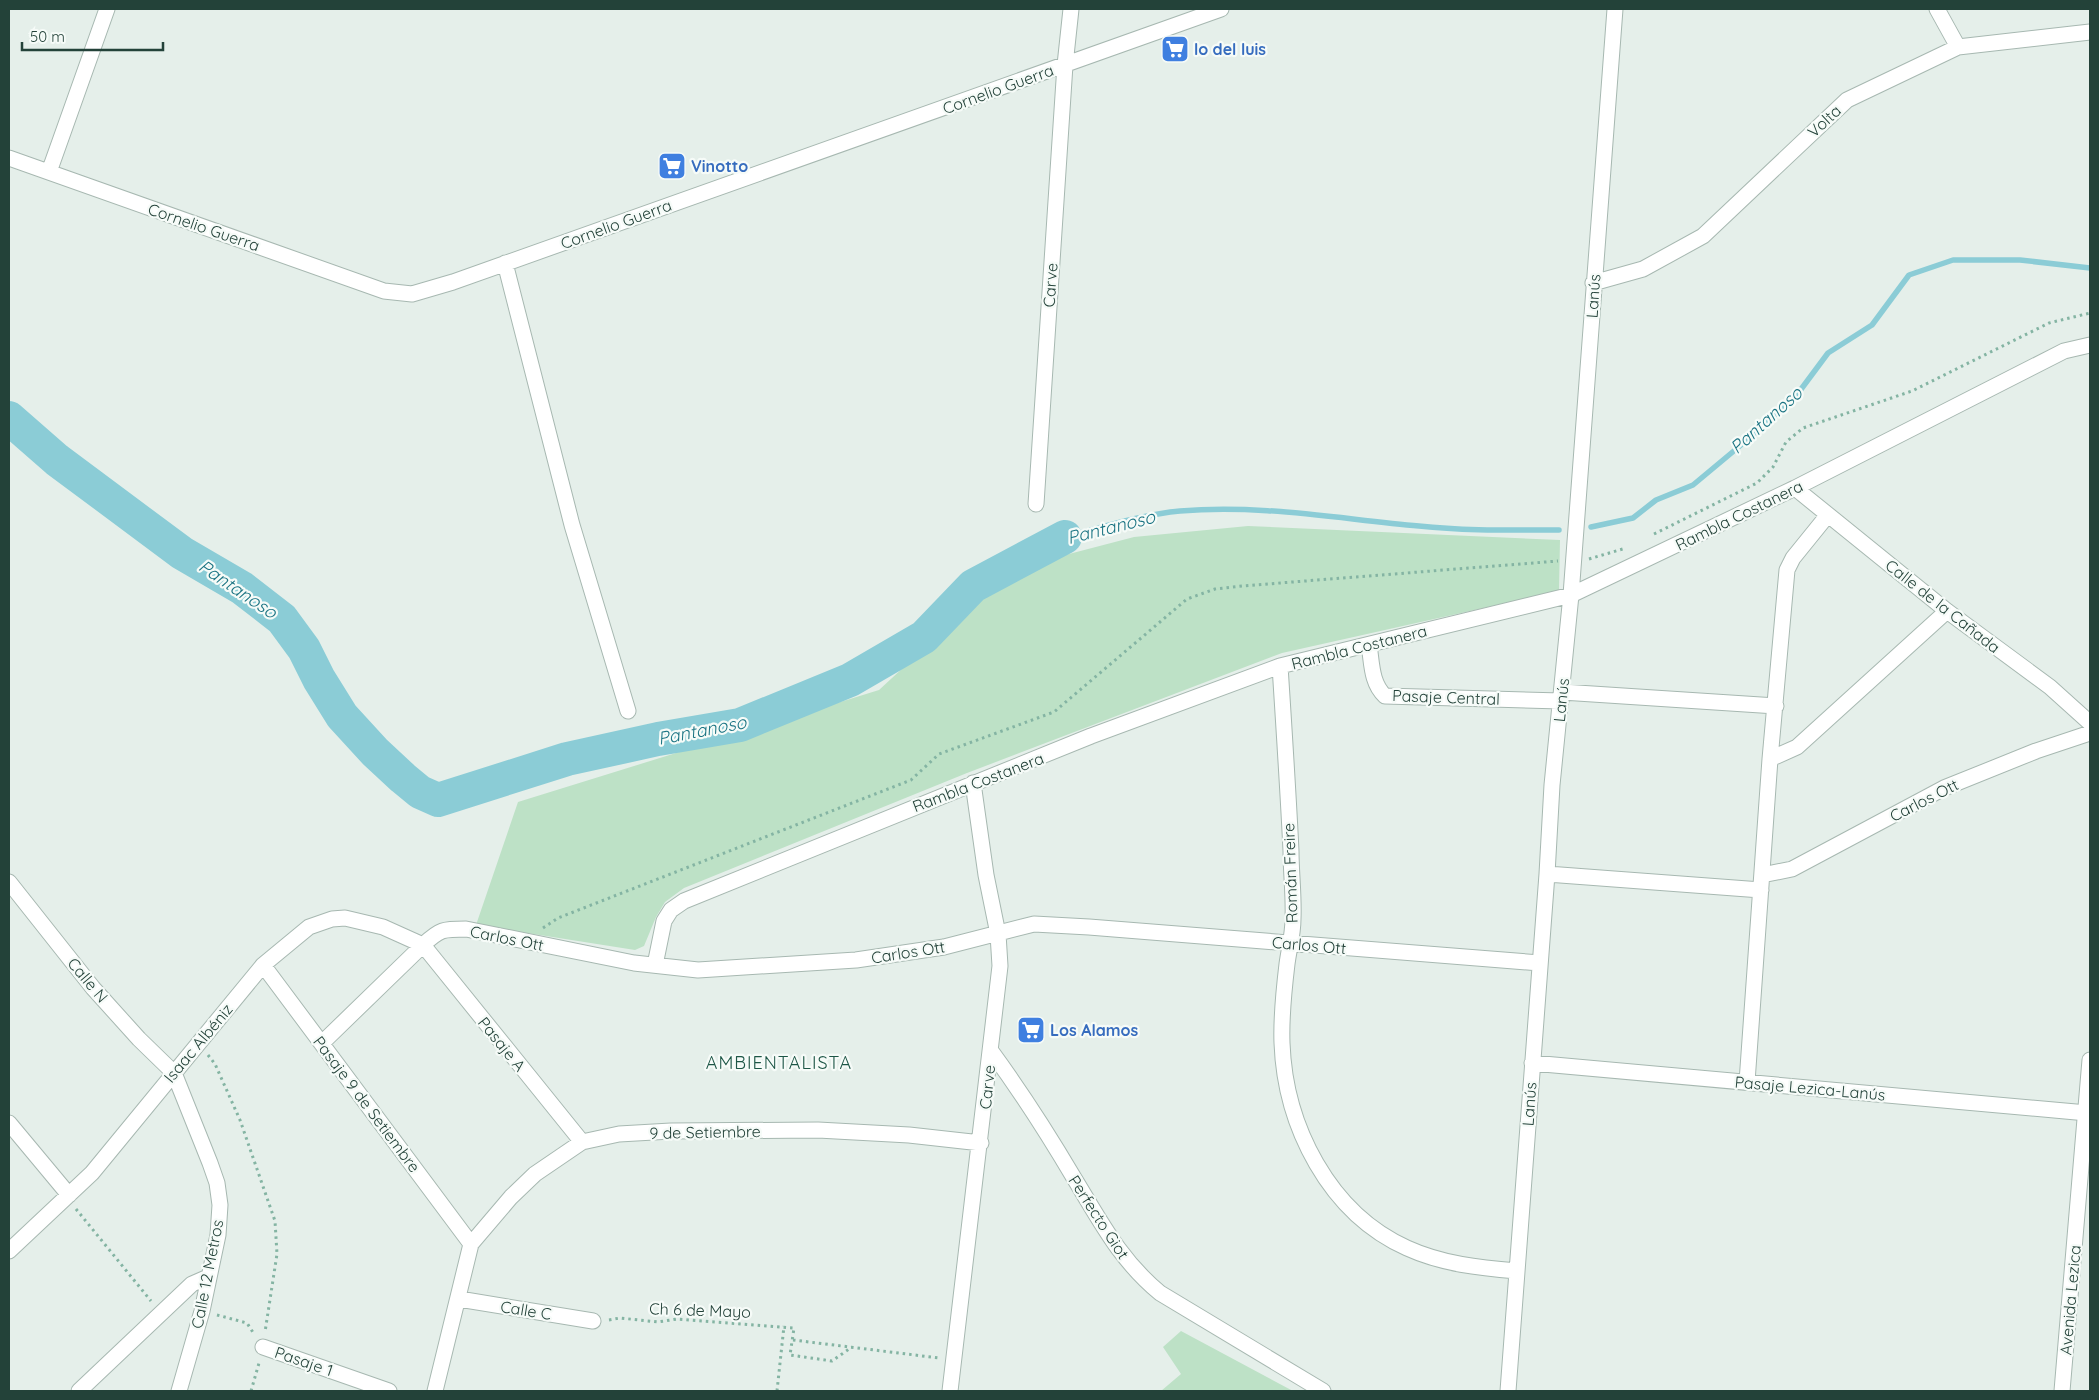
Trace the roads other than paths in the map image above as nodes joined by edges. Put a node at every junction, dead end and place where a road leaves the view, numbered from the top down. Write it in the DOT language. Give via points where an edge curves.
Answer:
graph roads {
  1 [pos="107,9"];
  2 [pos="1071,9"];
  3 [pos="1221,9"];
  4 [pos="1615,9"];
  5 [pos="1937,9"];
  6 [pos="2090,32"];
  7 [pos="1958,47"];
  8 [pos="1065,65"];
  9 [pos="9,158"];
  10 [pos="49,172"];
  11 [pos="505,263"];
  12 [pos="1593,284"];
  13 [pos="2090,345"];
  14 [pos="1795,488"];
  15 [pos="1036,504"];
  16 [pos="1827,516"];
  17 [pos="1571,594"];
  18 [pos="1947,611"];
  19 [pos="1369,645"];
  20 [pos="1280,666"];
  21 [pos="1562,697"];
  22 [pos="1776,706"];
  23 [pos="628,711"];
  24 [pos="2090,723"];
  25 [pos="2090,733"];
  26 [pos="1770,760"];
  27 [pos="973,783"];
  28 [pos="1547,874"];
  29 [pos="9,882"];
  30 [pos="1762,882"];
  31 [pos="998,934"];
  32 [pos="1290,944"];
  33 [pos="423,945"];
  34 [pos="1540,963"];
  35 [pos="263,965"];
  36 [pos="655,965"];
  37 [pos="322,1044"];
  38 [pos="991,1051"];
  39 [pos="2090,1060"];
  40 [pos="1532,1064"];
  41 [pos="174,1073"];
  42 [pos="1747,1082"];
  43 [pos="2087,1113"];
  44 [pos="9,1123"];
  45 [pos="582,1142"];
  46 [pos="980,1144"];
  47 [pos="69,1195"];
  48 [pos="471,1244"];
  49 [pos="9,1250"];
  50 [pos="1517,1271"];
  51 [pos="208,1277"];
  52 [pos="459,1298"];
  53 [pos="593,1321"];
  54 [pos="263,1347"];
  55 [pos="79,1391"];
  56 [pos="179,1391"];
  57 [pos="388,1391"];
  58 [pos="434,1391"];
  59 [pos="950,1391"];
  60 [pos="1323,1391"];
  61 [pos="1508,1391"];
  62 [pos="2062,1391"];
  1 -- 10 [label="street"];
  2 -- 8 [label="street, Carve"];
  3 -- 8 [label="street, Cornelio Guerra"];
  4 -- 12 [label="street, Lanús"];
  5 -- 7 [label="street"];
  6 -- 7 [label="street, Volta"];
  7 -- 12 [label="street, Volta" via="1847,100 1703,236 1643,269"];
  8 -- 11 [label="street, Cornelio Guerra"];
  8 -- 15 [label="street, Carve"];
  9 -- 10 [label="street, Cornelio Guerra"];
  10 -- 11 [label="street, Cornelio Guerra" via="384,291 412,294"];
  11 -- 23 [label="street" via="572,525"];
  12 -- 17 [label="street, Lanús"];
  13 -- 14 [label="street, Rambla Costanera" via="2064,351"];
  14 -- 16 [label="street, Calle de la Cañada"];
  14 -- 17 [label="street, Rambla Costanera"];
  16 -- 18 [label="street, Calle de la Cañada"];
  16 -- 22 [label="street" via="1787,570"];
  17 -- 19 [label="street, Rambla Costanera"];
  17 -- 21 [label="street, Lanús"];
  18 -- 24 [label="street, Calle de la Cañada" via="2050,687"];
  18 -- 26 [label="street" via="1797,747"];
  19 -- 20 [label="street, Rambla Costanera"];
  19 -- 21 [label="street, Pasaje Central" via="1374,680 1384,696"];
  20 -- 27 [label="street, Rambla Costanera"];
  20 -- 32 [label="street, Román Freire" via="1293,919"];
  21 -- 22 [label="street"];
  21 -- 28 [label="street, Lanús" via="1552,785"];
  22 -- 26 [label="street"];
  25 -- 30 [label="street, Carlos Ott" via="1944,788"];
  26 -- 30 [label="street"];
  27 -- 31 [label="street, Carve"];
  27 -- 36 [label="street, Rambla Costanera" via="684,901 671,910 664,921"];
  28 -- 30 [label="street, Carlos Ott"];
  28 -- 34 [label="street, Lanús"];
  29 -- 41 [label="street, Calle N" via="93,988"];
  30 -- 42 [label="street"];
  31 -- 32 [label="street, Carlos Ott" via="1034,924 1051,924"];
  31 -- 36 [label="street, Carlos Ott" via="944,947 856,960 698,970"];
  31 -- 38 [label="street, Carve" via="1000,966"];
  32 -- 34 [label="street, Carlos Ott"];
  32 -- 50 [label="street, Román Freire" via="1282,1042 1288,1089 1304,1141 1324,1176 1346,1204 1379,1233 1407,1248 1467,1266"];
  33 -- 35 [label="street, Isaac Albéniz" via="383,927 345,918 332,919 309,927"];
  33 -- 36 [label="street, Carlos Ott" via="436,932 466,929"];
  33 -- 37 [label="street, Carlos Ott"];
  33 -- 45 [label="street, Pasaje A"];
  34 -- 40 [label="street, Lanús"];
  35 -- 37 [label="street, Pasaje 9 de Setiembre"];
  35 -- 41 [label="street, Isaac Albéniz"];
  37 -- 48 [label="street, Pasaje 9 de Setiembre"];
  38 -- 46 [label="street, Carve"];
  38 -- 60 [label="street, Perfecto Giot" via="1021,1091 1119,1251 1140,1276 1160,1293"];
  39 -- 43 [label="street, Avenida Lezica"];
  40 -- 42 [label="street, Pasaje Lezica-Lanús"];
  40 -- 50 [label="street, Lanús"];
  41 -- 47 [label="street, Isaac Albéniz" via="92,1173"];
  41 -- 51 [label="street, Calle 12 Metros" via="217,1183 220,1205 218,1235"];
  42 -- 43 [label="street, Pasaje Lezica-Lanús"];
  43 -- 62 [label="street, Avenida Lezica"];
  44 -- 47 [label="street"];
  45 -- 46 [label="street, 9 de Setiembre" via="619,1134 671,1131 818,1130 909,1135"];
  45 -- 48 [label="street, 9 de Setiembre" via="535,1174"];
  46 -- 59 [label="street, Carve"];
  47 -- 49 [label="street, Isaac Albéniz"];
  48 -- 52 [label="street"];
  50 -- 61 [label="street, Lanús"];
  51 -- 55 [label="street" via="192,1284"];
  51 -- 56 [label="street, Calle 12 Metros" via="202,1311"];
  52 -- 53 [label="street, Calle C"];
  52 -- 58 [label="street"];
  54 -- 57 [label="street, Pasaje 1"];
}
